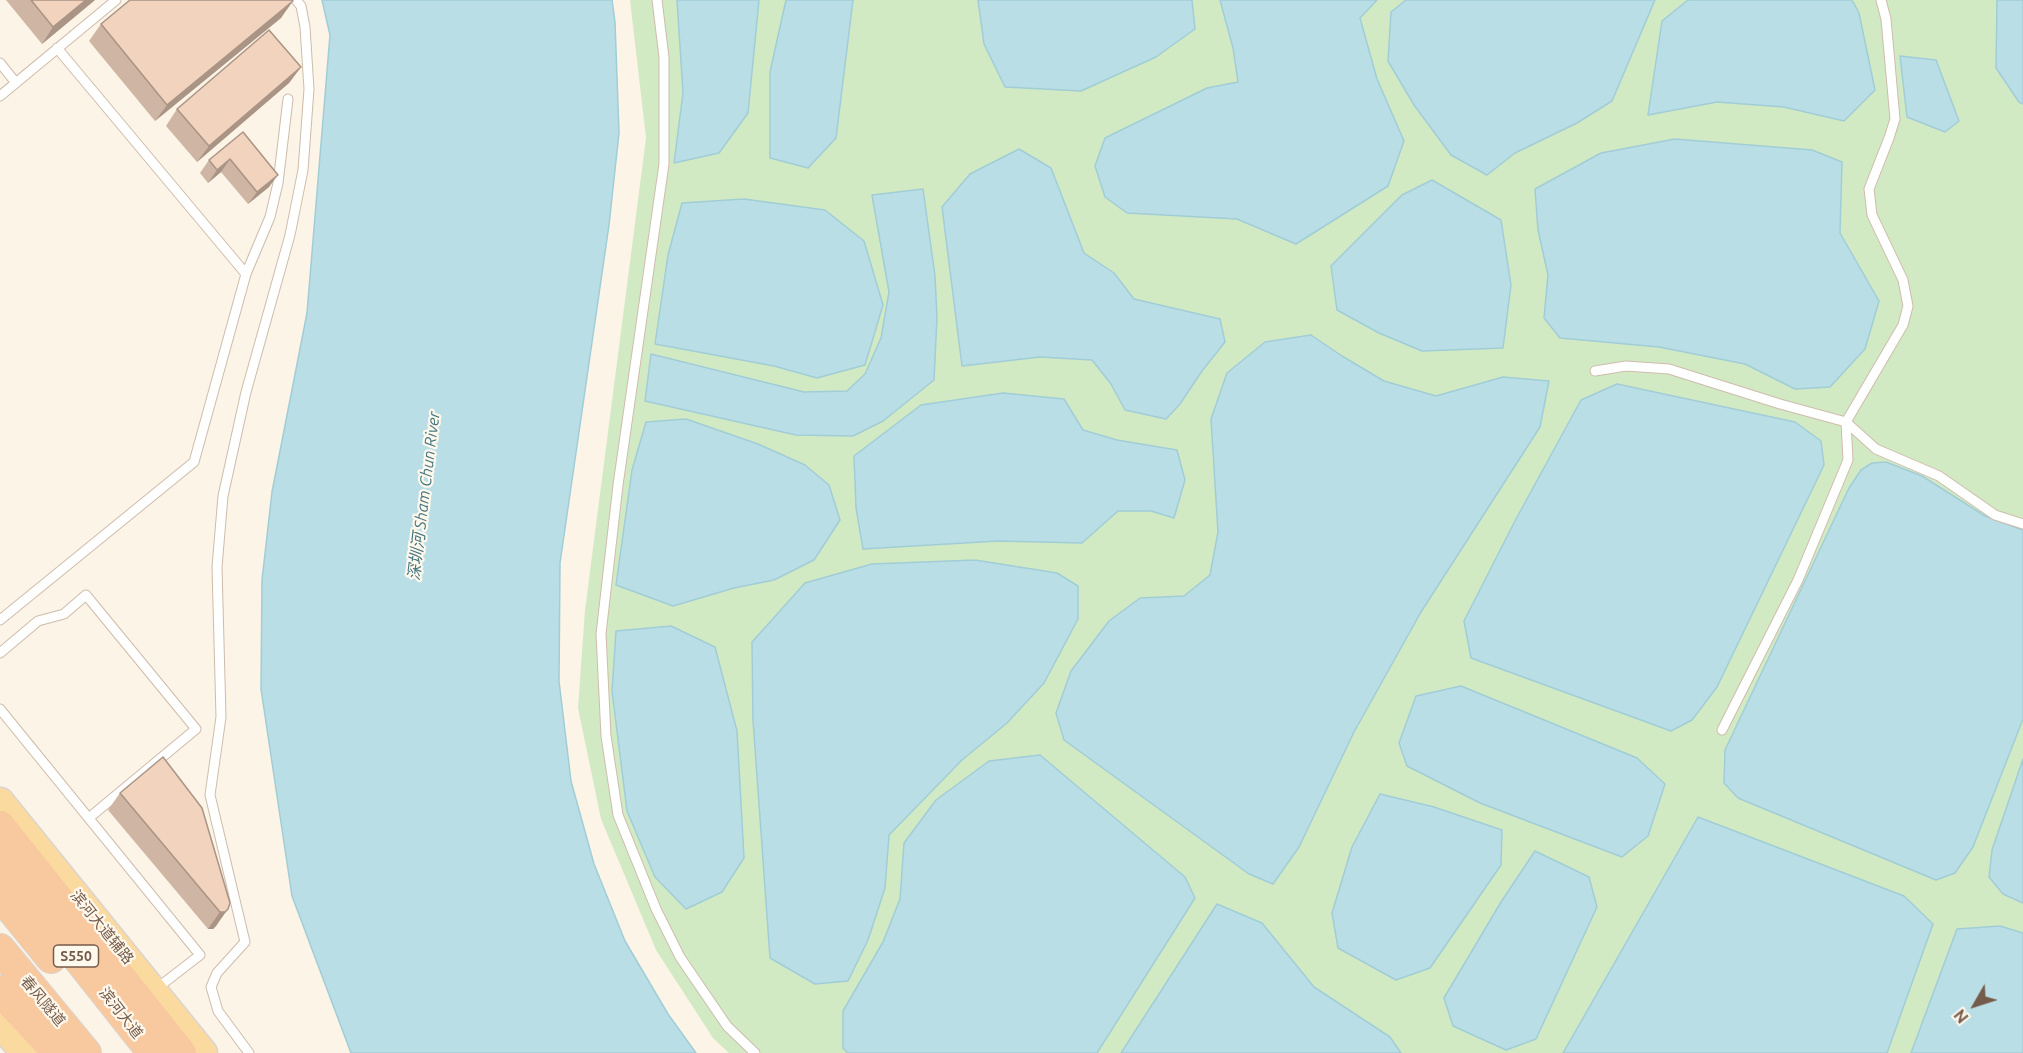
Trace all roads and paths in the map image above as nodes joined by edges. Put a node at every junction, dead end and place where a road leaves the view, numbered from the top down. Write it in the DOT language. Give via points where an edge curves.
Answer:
graph roads {
  1 [pos="116,0"];
  2 [pos="296,0"];
  3 [pos="657,0"];
  4 [pos="1881,0"];
  5 [pos="57,48"];
  6 [pos="0,63"];
  7 [pos="16,82"];
  8 [pos="0,96"];
  9 [pos="288,99"];
  10 [pos="246,274"];
  11 [pos="1595,371"];
  12 [pos="1846,422"];
  13 [pos="2023,524"];
  14 [pos="0,620"];
  15 [pos="0,653"];
  16 [pos="0,708"];
  17 [pos="1722,730"];
  18 [pos="0,802"];
  19 [pos="90,817"];
  20 [pos="0,826"];
  21 [pos="0,860"];
  22 [pos="0,895"];
  23 [pos="0,949"];
  24 [pos="154,990"];
  25 [pos="0,991"];
  26 [pos="0,1024"];
  27 [pos="26,1053"];
  28 [pos="58,1053"];
  29 [pos="86,1053"];
  30 [pos="129,1053"];
  31 [pos="153,1053"];
  32 [pos="181,1053"];
  33 [pos="203,1053"];
  34 [pos="249,1053"];
  35 [pos="755,1053"];
  1 -- 5 [label="lane"];
  2 -- 34 [label="lane" via="305,27 309,89 303,170 223,496 217,567 220,717 210,795 245,942 217,973 212,987 218,1011"];
  3 -- 35 [label="lane" via="664,57 664,164 600,634 606,736 618,815 656,909 680,957 713,1006"];
  4 -- 12 [label="lane" via="1895,119 1869,189 1872,215 1903,280 1908,306 1903,325"];
  5 -- 7 [label="lane"];
  5 -- 10 [label="lane"];
  6 -- 7 [label="lane"];
  7 -- 8 [label="lane"];
  9 -- 10 [label="lane" via="273,205"];
  10 -- 14 [label="lane" via="194,462"];
  11 -- 12 [label="lane" via="1626,366 1669,369"];
  12 -- 13 [label="lane" via="1876,449 1939,476 1995,515"];
  12 -- 17 [label="lane" via="1848,460 1798,580"];
  15 -- 19 [label="lane" via="38,621 64,614 86,595 196,729"];
  16 -- 19 [label="lane"];
  18 -- 24 [label="main road, 滨河大道辅路"];
  19 -- 24 [label="lane" via="200,955"];
  20 -- 32 [label="highway"];
  21 -- 31 [label="highway, 滨河大道 / S550"];
  22 -- 30 [label="highway"];
  23 -- 29 [label="highway, 春风隧道"];
  24 -- 33 [label="main road, 滨河大道辅路"];
  25 -- 28 [label="highway"];
  26 -- 27 [label="main road"];
}
